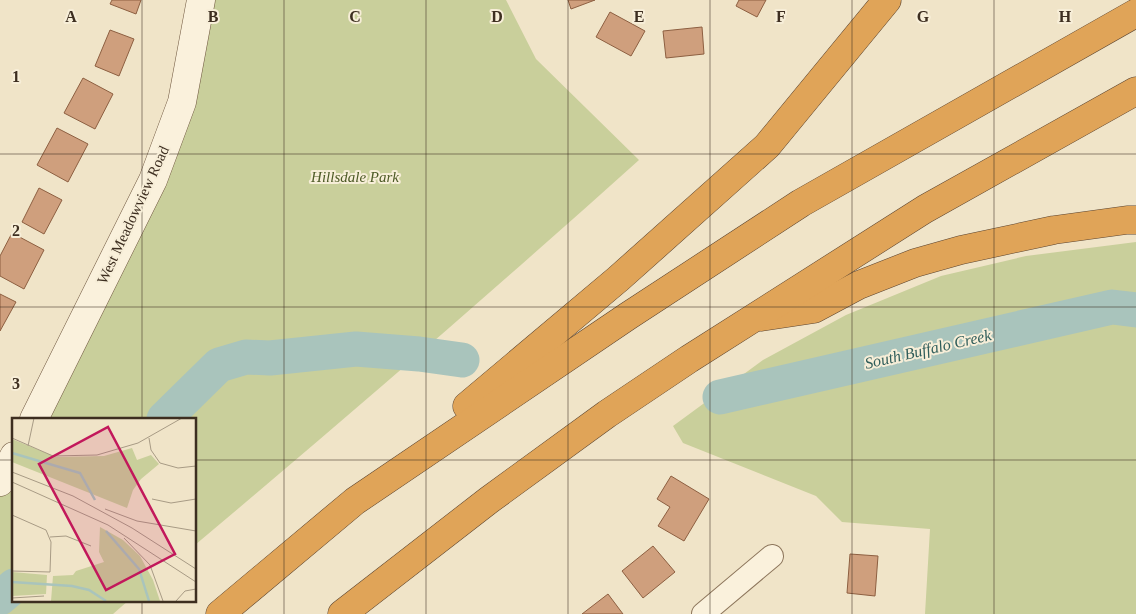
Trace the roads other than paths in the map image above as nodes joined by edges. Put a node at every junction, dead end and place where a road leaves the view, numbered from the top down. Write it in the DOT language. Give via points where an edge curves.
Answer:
graph roads {
  1 [pos="201,0"];
  2 [pos="887,0"];
  3 [pos="1136,13"];
  4 [pos="1136,91"];
  5 [pos="1136,220"];
  6 [pos="750,319"];
  7 [pos="34,418"];
  8 [pos="12,460"];
  9 [pos="0,482"];
  10 [pos="355,501"];
  11 [pos="772,556"];
  12 [pos="220,614"];
  13 [pos="342,614"];
  14 [pos="703,614"];
  1 -- 7 [label="street, West Meadowview Road" via="182,102 153,180"];
  2 -- 10 [label="highway" via="767,146 618,279"];
  3 -- 10 [label="highway" via="801,204"];
  4 -- 6 [label="highway" via="924,208"];
  5 -- 6 [label="highway" via="1054,230 960,250 859,285 814,309"];
  6 -- 13 [label="highway" via="606,414"];
  8 -- 9 [label="street"];
  10 -- 12 [label="highway"];
  11 -- 14 [label="street"];
}
